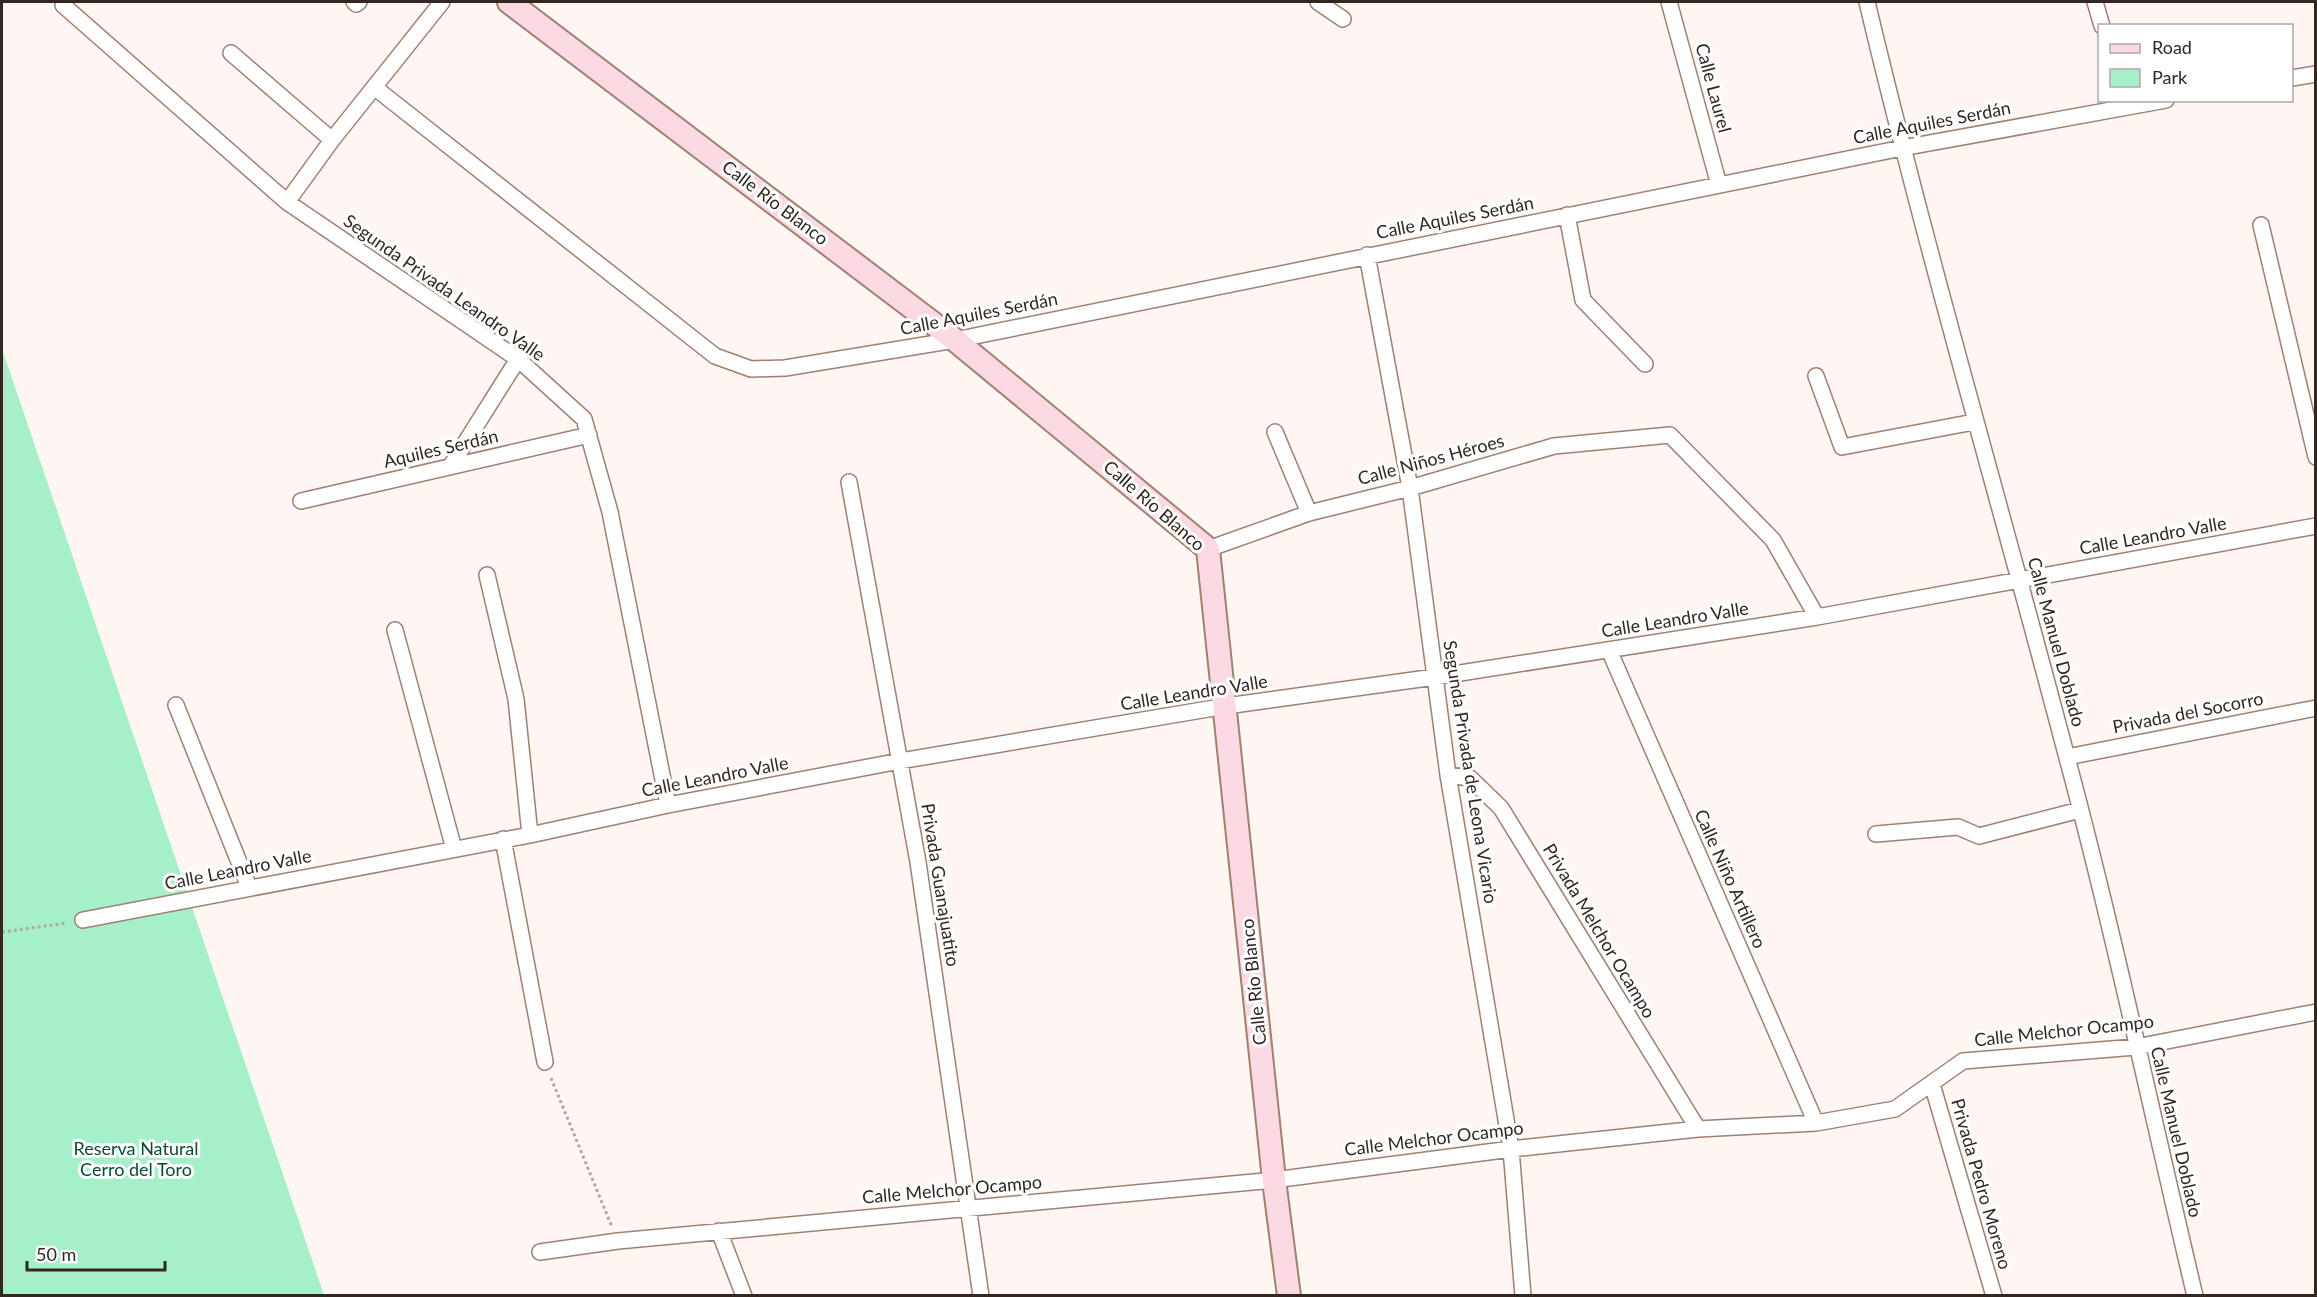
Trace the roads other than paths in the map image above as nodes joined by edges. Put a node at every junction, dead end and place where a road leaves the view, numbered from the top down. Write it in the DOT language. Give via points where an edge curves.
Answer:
graph roads {
  1 [pos="442,2"];
  2 [pos="509,2"];
  3 [pos="1318,2"];
  4 [pos="1670,2"];
  5 [pos="1867,2"];
  6 [pos="2095,2"];
  7 [pos="63,5"];
  8 [pos="1343,19"];
  9 [pos="2101,24"];
  10 [pos="231,53"];
  11 [pos="2316,74"];
  12 [pos="2293,78"];
  13 [pos="374,87"];
  14 [pos="2144,102"];
  15 [pos="2123,104"];
  16 [pos="332,140"];
  17 [pos="1902,148"];
  18 [pos="1719,185"];
  19 [pos="287,202"];
  20 [pos="1567,215"];
  21 [pos="2261,225"];
  22 [pos="1367,255"];
  23 [pos="955,340"];
  24 [pos="518,360"];
  25 [pos="1645,364"];
  26 [pos="1816,376"];
  27 [pos="1974,422"];
  28 [pos="1275,432"];
  29 [pos="589,435"];
  30 [pos="2316,457"];
  31 [pos="450,467"];
  32 [pos="849,482"];
  33 [pos="1410,488"];
  34 [pos="301,501"];
  35 [pos="1309,513"];
  36 [pos="2316,526"];
  37 [pos="1208,549"];
  38 [pos="487,575"];
  39 [pos="2019,581"];
  40 [pos="1816,617"];
  41 [pos="395,630"];
  42 [pos="1609,650"];
  43 [pos="1435,677"];
  44 [pos="176,705"];
  45 [pos="1226,706"];
  46 [pos="2316,708"];
  47 [pos="2067,757"];
  48 [pos="900,761"];
  49 [pos="1448,775"];
  50 [pos="668,805"];
  51 [pos="2080,810"];
  52 [pos="1876,834"];
  53 [pos="530,835"];
  54 [pos="503,839"];
  55 [pos="454,849"];
  56 [pos="249,887"];
  57 [pos="83,920"];
  58 [pos="2316,1012"];
  59 [pos="2136,1047"];
  60 [pos="545,1062"];
  61 [pos="1932,1084"];
  62 [pos="1816,1123"];
  63 [pos="1698,1129"];
  64 [pos="1511,1149"];
  65 [pos="1274,1180"];
  66 [pos="969,1208"];
  67 [pos="719,1232"];
  68 [pos="540,1252"];
  69 [pos="744,1296"];
  70 [pos="981,1296"];
  71 [pos="1290,1296"];
  72 [pos="1523,1296"];
  73 [pos="1994,1296"];
  74 [pos="2195,1296"];
  1 -- 13 [label="street"];
  2 -- 23 [label="street, Calle Río Blanco"];
  3 -- 8 [label="street"];
  4 -- 18 [label="street, Calle Laurel"];
  5 -- 17 [label="street, Calle Manuel Doblado"];
  6 -- 9 [label="street"];
  7 -- 19 [label="street, Segunda Privada Leandro Valle"];
  10 -- 16 [label="street"];
  11 -- 12 [label="street"];
  13 -- 16 [label="street"];
  13 -- 23 [label="street, Calle Aquiles Serdán" via="715,356 751,369 785,368"];
  14 -- 15 [label="street, Calle Aquiles Serdán"];
  15 -- 17 [label="street, Calle Aquiles Serdán"];
  16 -- 19 [label="street"];
  17 -- 18 [label="street, Calle Aquiles Serdán"];
  17 -- 27 [label="street, Calle Manuel Doblado"];
  18 -- 20 [label="street, Calle Aquiles Serdán"];
  19 -- 24 [label="street, Segunda Privada Leandro Valle"];
  20 -- 22 [label="street, Calle Aquiles Serdán"];
  20 -- 25 [label="street" via="1583,300"];
  21 -- 30 [label="street"];
  22 -- 23 [label="street, Calle Aquiles Serdán"];
  22 -- 33 [label="street, Segunda Privada de Leona Vicario"];
  23 -- 37 [label="street, Calle Río Blanco"];
  24 -- 29 [label="street, Segunda Privada Leandro Valle" via="584,419"];
  24 -- 31 [label="street"];
  26 -- 27 [label="street" via="1842,447"];
  27 -- 39 [label="street, Calle Manuel Doblado"];
  28 -- 35 [label="street"];
  29 -- 31 [label="street, Aquiles Serdán"];
  29 -- 50 [label="street, Segunda Privada Leandro Valle" via="610,512"];
  31 -- 34 [label="street, Aquiles Serdán"];
  32 -- 48 [label="street, Privada Guanajuatito"];
  33 -- 35 [label="street, Calle Niños Héroes"];
  33 -- 40 [label="street, Calle Niños Héroes" via="1554,446 1670,435 1773,540"];
  33 -- 43 [label="street, Segunda Privada de Leona Vicario"];
  35 -- 37 [label="street, Calle Niños Héroes"];
  36 -- 39 [label="street, Calle Leandro Valle"];
  37 -- 45 [label="street, Calle Río Blanco"];
  38 -- 53 [label="street" via="516,699"];
  39 -- 40 [label="street, Calle Leandro Valle"];
  39 -- 47 [label="street, Calle Manuel Doblado"];
  40 -- 42 [label="street, Calle Leandro Valle"];
  41 -- 55 [label="street"];
  42 -- 43 [label="street, Calle Leandro Valle"];
  42 -- 62 [label="street, Calle Niño Artillero"];
  43 -- 45 [label="street, Calle Leandro Valle"];
  43 -- 49 [label="street, Segunda Privada de Leona Vicario"];
  44 -- 56 [label="street"];
  45 -- 48 [label="street, Calle Leandro Valle"];
  45 -- 65 [label="street, Calle Río Blanco"];
  46 -- 47 [label="street, Privada del Socorro"];
  47 -- 51 [label="street, Calle Manuel Doblado"];
  48 -- 50 [label="street, Calle Leandro Valle"];
  48 -- 66 [label="street, Privada Guanajuatito"];
  49 -- 63 [label="street, Privada Melchor Ocampo" via="1470,778 1501,808"];
  49 -- 64 [label="street, Segunda Privada de Leona Vicario"];
  50 -- 53 [label="street, Calle Leandro Valle"];
  51 -- 52 [label="street" via="1979,836 1958,826"];
  51 -- 59 [label="street, Calle Manuel Doblado"];
  53 -- 54 [label="street, Calle Leandro Valle"];
  54 -- 55 [label="street, Calle Leandro Valle"];
  54 -- 60 [label="street"];
  55 -- 56 [label="street, Calle Leandro Valle"];
  56 -- 57 [label="street, Calle Leandro Valle"];
  58 -- 59 [label="street, Calle Melchor Ocampo"];
  59 -- 61 [label="street, Calle Melchor Ocampo" via="1963,1061"];
  59 -- 74 [label="street, Calle Manuel Doblado"];
  61 -- 62 [label="street, Calle Melchor Ocampo" via="1895,1109"];
  61 -- 73 [label="street, Privada Pedro Moreno"];
  62 -- 63 [label="street, Calle Melchor Ocampo"];
  63 -- 64 [label="street, Calle Melchor Ocampo"];
  64 -- 65 [label="street, Calle Melchor Ocampo"];
  64 -- 72 [label="street, Segunda Privada de Leona Vicario"];
  65 -- 66 [label="street, Calle Melchor Ocampo"];
  65 -- 71 [label="street, Calle Río Blanco"];
  66 -- 67 [label="street, Calle Melchor Ocampo"];
  66 -- 70 [label="street, Privada Guanajuatito"];
  67 -- 68 [label="street, Calle Melchor Ocampo"];
  67 -- 69 [label="street"];
}
